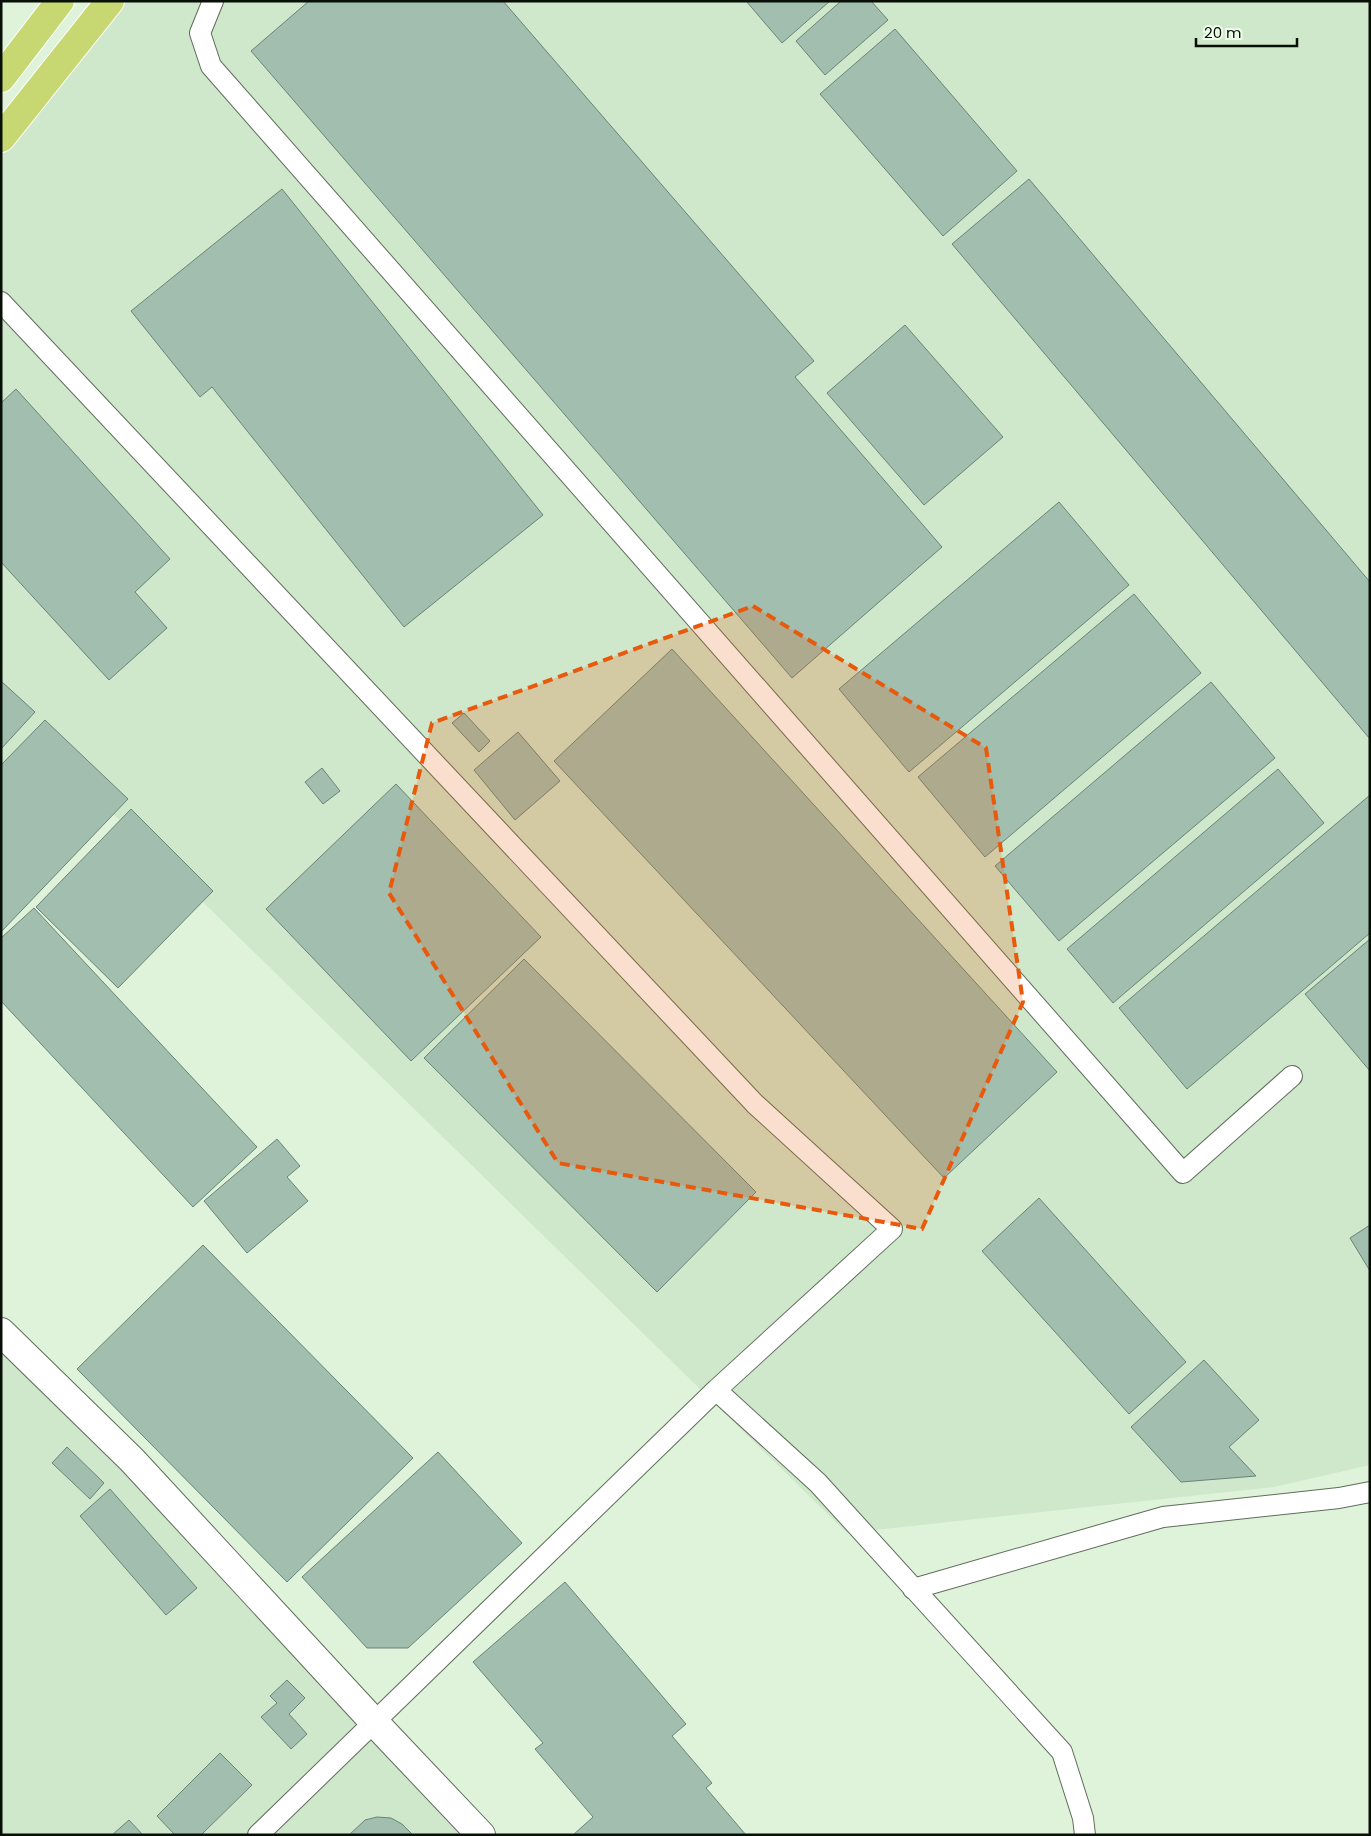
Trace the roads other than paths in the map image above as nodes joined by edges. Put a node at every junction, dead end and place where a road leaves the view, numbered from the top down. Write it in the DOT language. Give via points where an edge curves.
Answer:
graph roads {
  1 [pos="60,1"];
  2 [pos="110,1"];
  3 [pos="213,1"];
  4 [pos="1,78"];
  5 [pos="1,138"];
  6 [pos="1,302"];
  7 [pos="1292,1076"];
  8 [pos="1,1332"];
  9 [pos="716,1390"];
  10 [pos="1370,1492"];
  11 [pos="913,1589"];
  12 [pos="374,1722"];
  13 [pos="258,1835"];
  14 [pos="481,1835"];
  15 [pos="1085,1835"];
  1 -- 4 [label="highway"];
  2 -- 5 [label="highway"];
  3 -- 7 [label="lane" via="200,33 211,66 1183,1173"];
  6 -- 9 [label="lane" via="755,1104 892,1229"];
  8 -- 12 [label="street" via="132,1460"];
  9 -- 11 [label="lane" via="818,1482"];
  9 -- 12 [label="lane"];
  10 -- 11 [label="lane" via="1163,1517"];
  11 -- 15 [label="lane" via="1062,1752 1083,1818"];
  12 -- 13 [label="lane"];
  12 -- 14 [label="street"];
}
